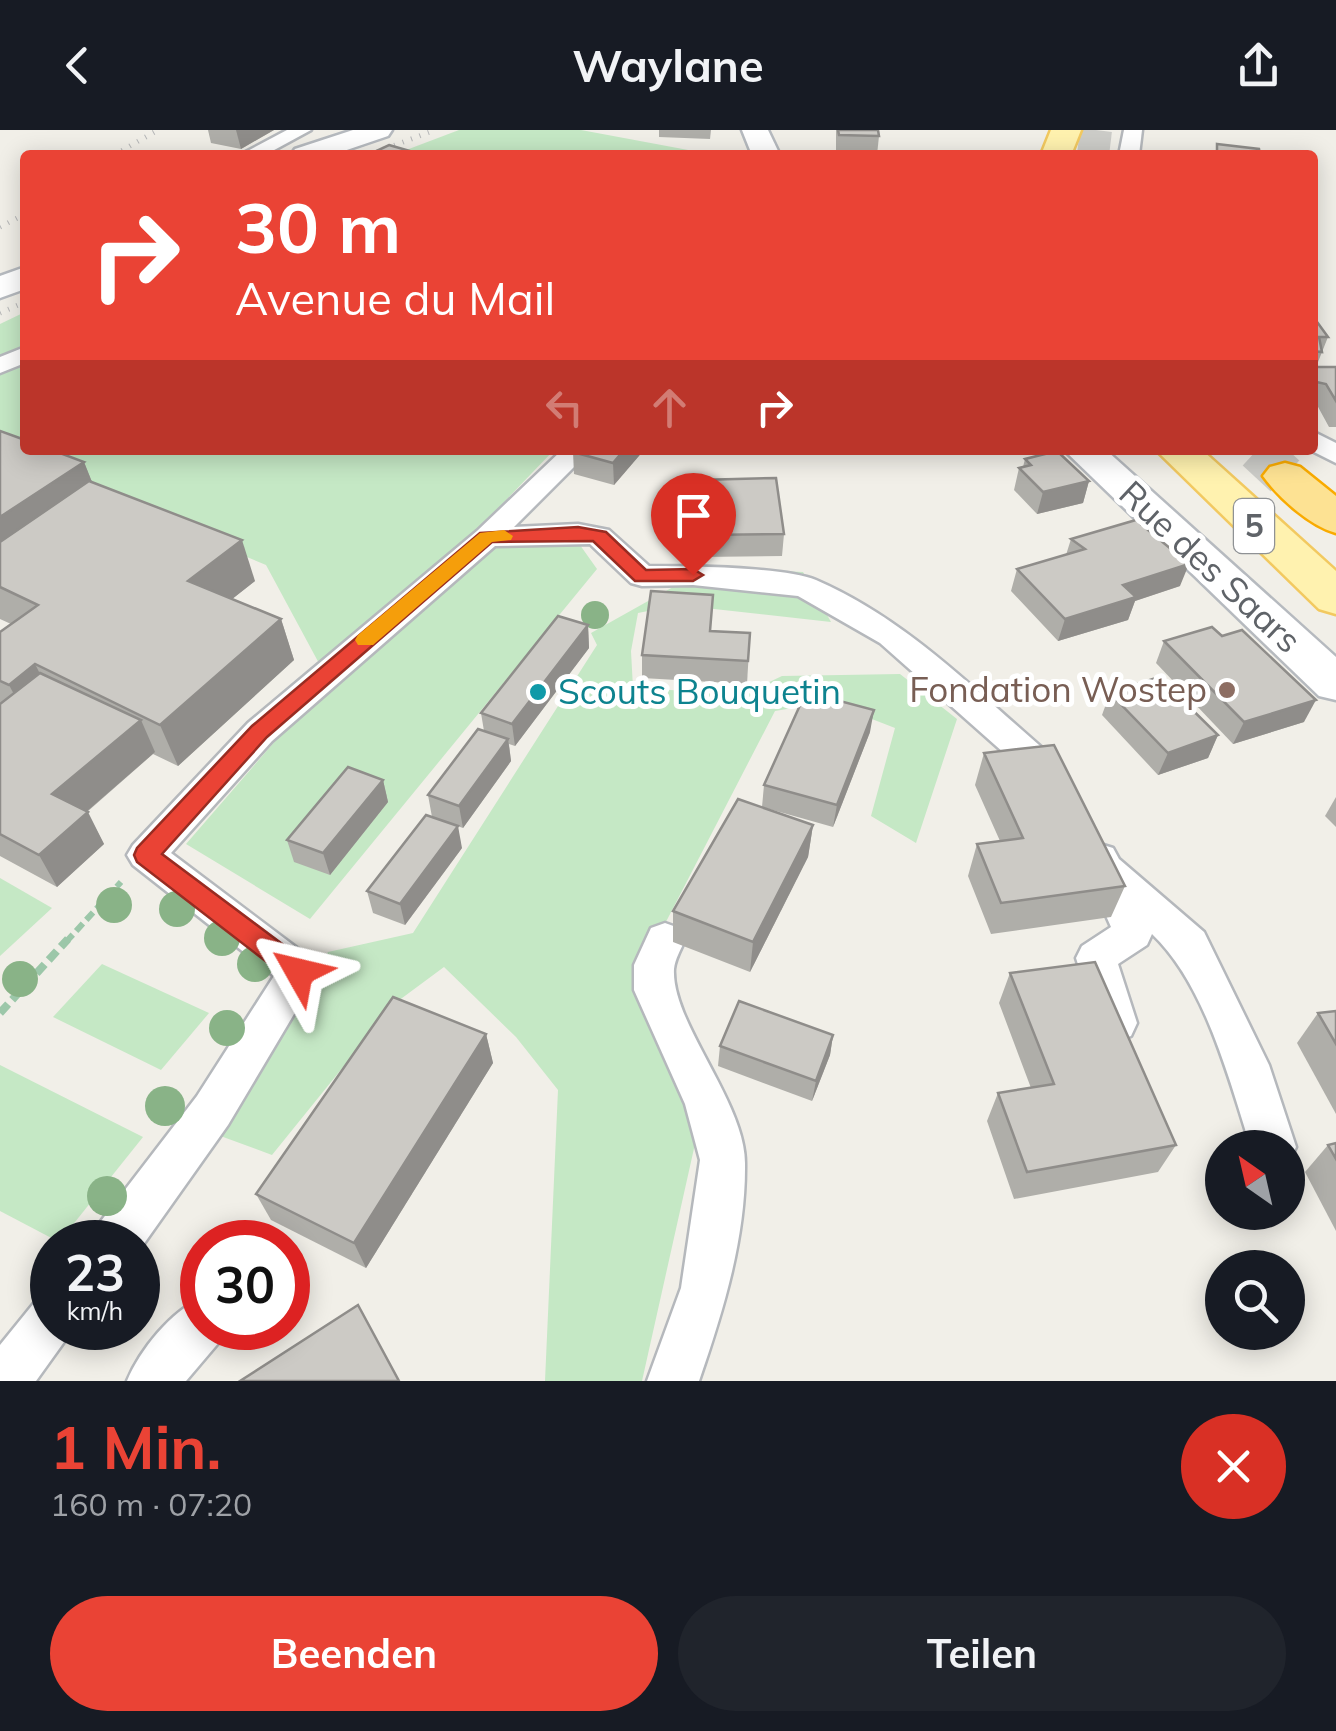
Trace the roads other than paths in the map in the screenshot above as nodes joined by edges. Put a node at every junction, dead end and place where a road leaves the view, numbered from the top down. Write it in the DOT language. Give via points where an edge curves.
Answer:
graph roads {
  1 [pos="302,130"];
  2 [pos="380,130"];
  3 [pos="260,150"];
  4 [pos="320,150"];
  5 [pos="573,455"];
  6 [pos="1089,455"];
  7 [pos="1181,455"];
  8 [pos="1286,476"];
  9 [pos="1336,519"];
  10 [pos="487,537"];
  11 [pos="1336,598"];
  12 [pos="1336,684"];
  13 [pos="1084,835"];
  14 [pos="665,940"];
  15 [pos="1117,1025"];
  16 [pos="1267,1130"];
  17 [pos="132,1220"];
  18 [pos="30,1348"];
  19 [pos="180,1349"];
  20 [pos="4,1381"];
  21 [pos="154,1381"];
  22 [pos="673,1381"];
  1 -- 3 [label="street"];
  2 -- 4 [label="street"];
  5 -- 10 [label="street"];
  6 -- 12 [label="street, Rue des Saars"];
  7 -- 11 [label="main road, 5"];
  8 -- 9 [label="highway"];
  10 -- 13 [label="street" via="599,536 642,576 805,587 891,636 1042,767"];
  10 -- 17 [label="street" via="260,732 146,855 299,972"];
  13 -- 15 [label="street" via="1132,933 1096,958"];
  13 -- 16 [label="street" via="1190,944 1247,1064"];
  14 -- 22 [label="street" via="654,965 656,990 707,1104 723,1160 706,1288"];
  18 -- 20 [label="street"];
  19 -- 21 [label="street"];
}
